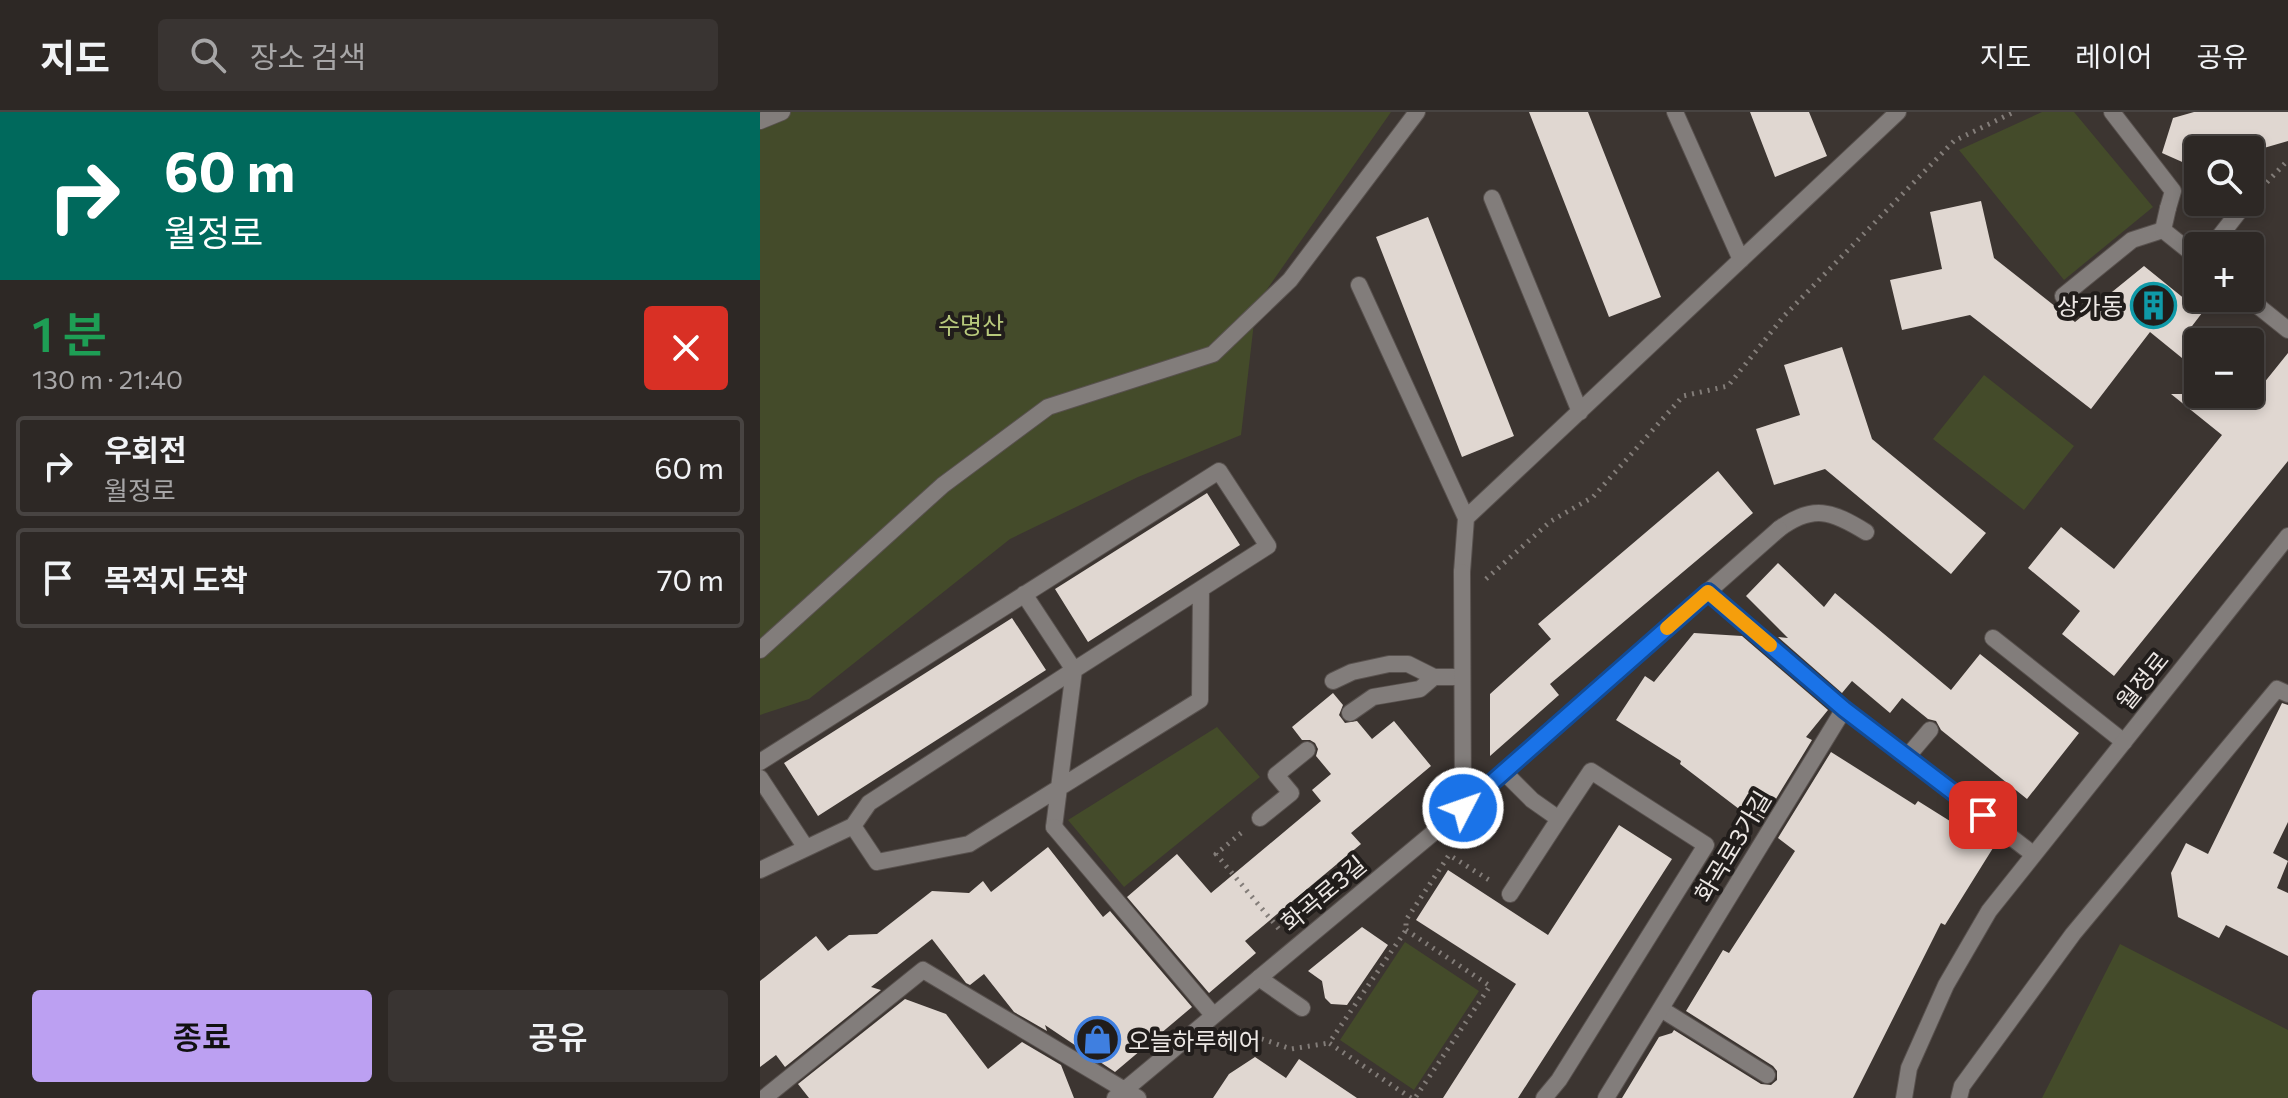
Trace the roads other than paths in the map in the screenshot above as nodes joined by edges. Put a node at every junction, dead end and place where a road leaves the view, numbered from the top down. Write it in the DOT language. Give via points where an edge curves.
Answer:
graph roads {
  1 [pos="782,112"];
  2 [pos="1417,112"];
  3 [pos="1675,112"];
  4 [pos="1898,112"];
  5 [pos="2112,112"];
  6 [pos="760,121"];
  7 [pos="1492,198"];
  8 [pos="2236,216"];
  9 [pos="2163,230"];
  10 [pos="2223,232"];
  11 [pos="2184,247"];
  12 [pos="1741,260"];
  13 [pos="1359,285"];
  14 [pos="2063,296"];
  15 [pos="2264,311"];
  16 [pos="2288,330"];
  17 [pos="1580,412"];
  18 [pos="1466,518"];
  19 [pos="1866,532"];
  20 [pos="2288,536"];
  21 [pos="1201,589"];
  22 [pos="1708,592"];
  23 [pos="1024,594"];
  24 [pos="1993,638"];
  25 [pos="760,650"];
  26 [pos="1074,670"];
  27 [pos="1434,677"];
  28 [pos="1462,677"];
  29 [pos="1333,681"];
  30 [pos="2288,694"];
  31 [pos="1844,709"];
  32 [pos="1350,713"];
  33 [pos="1930,730"];
  34 [pos="2124,742"];
  35 [pos="1307,750"];
  36 [pos="1907,757"];
  37 [pos="760,762"];
  38 [pos="1504,772"];
  39 [pos="760,778"];
  40 [pos="1059,788"];
  41 [pos="1463,808"];
  42 [pos="1260,818"];
  43 [pos="1559,819"];
  44 [pos="853,826"];
  45 [pos="806,848"];
  46 [pos="2033,854"];
  47 [pos="760,870"];
  48 [pos="1510,894"];
  49 [pos="1259,978"];
  50 [pos="1302,1008"];
  51 [pos="1661,1009"];
  52 [pos="1213,1015"];
  53 [pos="1767,1075"];
  54 [pos="1126,1095"];
  55 [pos="764,1098"];
  56 [pos="1544,1098"];
  57 [pos="1606,1098"];
  58 [pos="1904,1098"];
  59 [pos="1959,1098"];
  1 -- 6 [label="street"];
  2 -- 25 [label="street" via="1290,280 1213,354 1048,407 943,485"];
  3 -- 12 [label="street"];
  4 -- 12 [label="street"];
  5 -- 9 [label="street" via="2173,191"];
  7 -- 17 [label="street"];
  8 -- 10 [label="street"];
  9 -- 11 [label="street"];
  9 -- 14 [label="street" via="2132,240"];
  12 -- 17 [label="street"];
  13 -- 18 [label="street"];
  15 -- 16 [label="street"];
  17 -- 18 [label="street"];
  18 -- 28 [label="street"];
  19 -- 22 [label="street, 화곡로3길" via="1844,518 1817,512 1796,517"];
  20 -- 34 [label="street, 월정로"];
  21 -- 23 [label="street" via="1268,546 1219,471"];
  21 -- 26 [label="street"];
  21 -- 40 [label="street" via="1200,700"];
  22 -- 31 [label="street"];
  22 -- 38 [label="street, 화곡로3길"];
  23 -- 26 [label="street"];
  23 -- 37 [label="street"];
  24 -- 34 [label="street"];
  26 -- 40 [label="street"];
  26 -- 44 [label="street" via="869,803"];
  27 -- 28 [label="street"];
  27 -- 29 [label="street" via="1408,664 1389,664"];
  27 -- 32 [label="street" via="1420,689 1373,697"];
  28 -- 41 [label="street"];
  30 -- 59 [label="street" via="2277,689 2081,924 1962,1086"];
  31 -- 36 [label="street"];
  31 -- 51 [label="street, 화곡로3가길"];
  33 -- 36 [label="street"];
  34 -- 46 [label="street, 월정로"];
  35 -- 42 [label="street" via="1276,775 1291,793"];
  36 -- 46 [label="street"];
  38 -- 41 [label="street, 화곡로3길"];
  38 -- 43 [label="street"];
  39 -- 45 [label="street"];
  40 -- 44 [label="street" via="969,844 877,862"];
  40 -- 52 [label="street" via="1054,827"];
  41 -- 49 [label="street, 화곡로3길"];
  43 -- 48 [label="street"];
  43 -- 56 [label="street" via="1591,771 1706,845"];
  44 -- 45 [label="street"];
  45 -- 47 [label="street"];
  46 -- 58 [label="street, 월정로" via="1989,911 1946,985 1909,1068"];
  49 -- 50 [label="street"];
  49 -- 52 [label="street, 화곡로3길"];
  51 -- 53 [label="street"];
  51 -- 57 [label="street, 화곡로3가길"];
  52 -- 54 [label="street, 화곡로3길"];
  54 -- 55 [label="street" via="923,970"];
}
